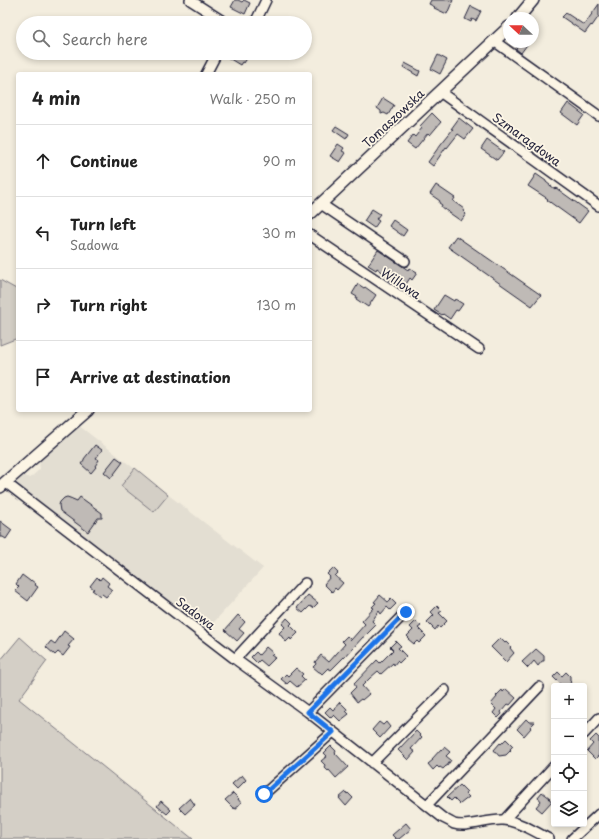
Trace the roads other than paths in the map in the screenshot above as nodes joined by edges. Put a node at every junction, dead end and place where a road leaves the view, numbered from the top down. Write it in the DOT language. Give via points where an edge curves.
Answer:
graph roads {
  1 [pos="190,0"];
  2 [pos="266,0"];
  3 [pos="533,0"];
  4 [pos="523,12"];
  5 [pos="215,16"];
  6 [pos="258,16"];
  7 [pos="503,33"];
  8 [pos="494,41"];
  9 [pos="213,60"];
  10 [pos="207,72"];
  11 [pos="440,92"];
  12 [pos="599,116"];
  13 [pos="321,204"];
  14 [pos="599,206"];
  15 [pos="312,212"];
  16 [pos="312,236"];
  17 [pos="405,261"];
  18 [pos="479,349"];
  19 [pos="86,412"];
  20 [pos="3,485"];
  21 [pos="305,582"];
  22 [pos="406,612"];
  23 [pos="235,659"];
  24 [pos="539,687"];
  25 [pos="445,690"];
  26 [pos="308,712"];
  27 [pos="599,718"];
  28 [pos="587,731"];
  29 [pos="333,732"];
  30 [pos="372,763"];
  31 [pos="551,769"];
  32 [pos="264,794"];
  33 [pos="427,805"];
  34 [pos="599,814"];
  35 [pos="504,820"];
  36 [pos="549,839"];
  37 [pos="572,839"];
  1 -- 5 [label="street"];
  2 -- 6 [label="street"];
  3 -- 4 [label="street"];
  7 -- 8 [label="street, Tomaszowska"];
  8 -- 11 [label="street, Tomaszowska"];
  8 -- 12 [label="street"];
  9 -- 10 [label="street"];
  11 -- 13 [label="street, Tomaszowska"];
  11 -- 14 [label="street, Szmaragdowa"];
  13 -- 15 [label="street, Tomaszowska"];
  13 -- 17 [label="street"];
  16 -- 18 [label="street, Willowa"];
  19 -- 20 [label="street"];
  20 -- 23 [label="street, Sadowa"];
  21 -- 23 [label="street"];
  22 -- 26 [label="street"];
  23 -- 26 [label="street, Sadowa"];
  24 -- 33 [label="street"];
  25 -- 30 [label="street"];
  26 -- 29 [label="street, Sadowa"];
  27 -- 28 [label="street"];
  29 -- 30 [label="street, Sadowa"];
  29 -- 32 [label="street"];
  30 -- 33 [label="street, Sadowa"];
  31 -- 35 [label="street"];
  33 -- 35 [label="street, Sadowa" via="455,824"];
  34 -- 37 [label="street"];
  35 -- 36 [label="street, Sadowa" via="519,824"];
}
